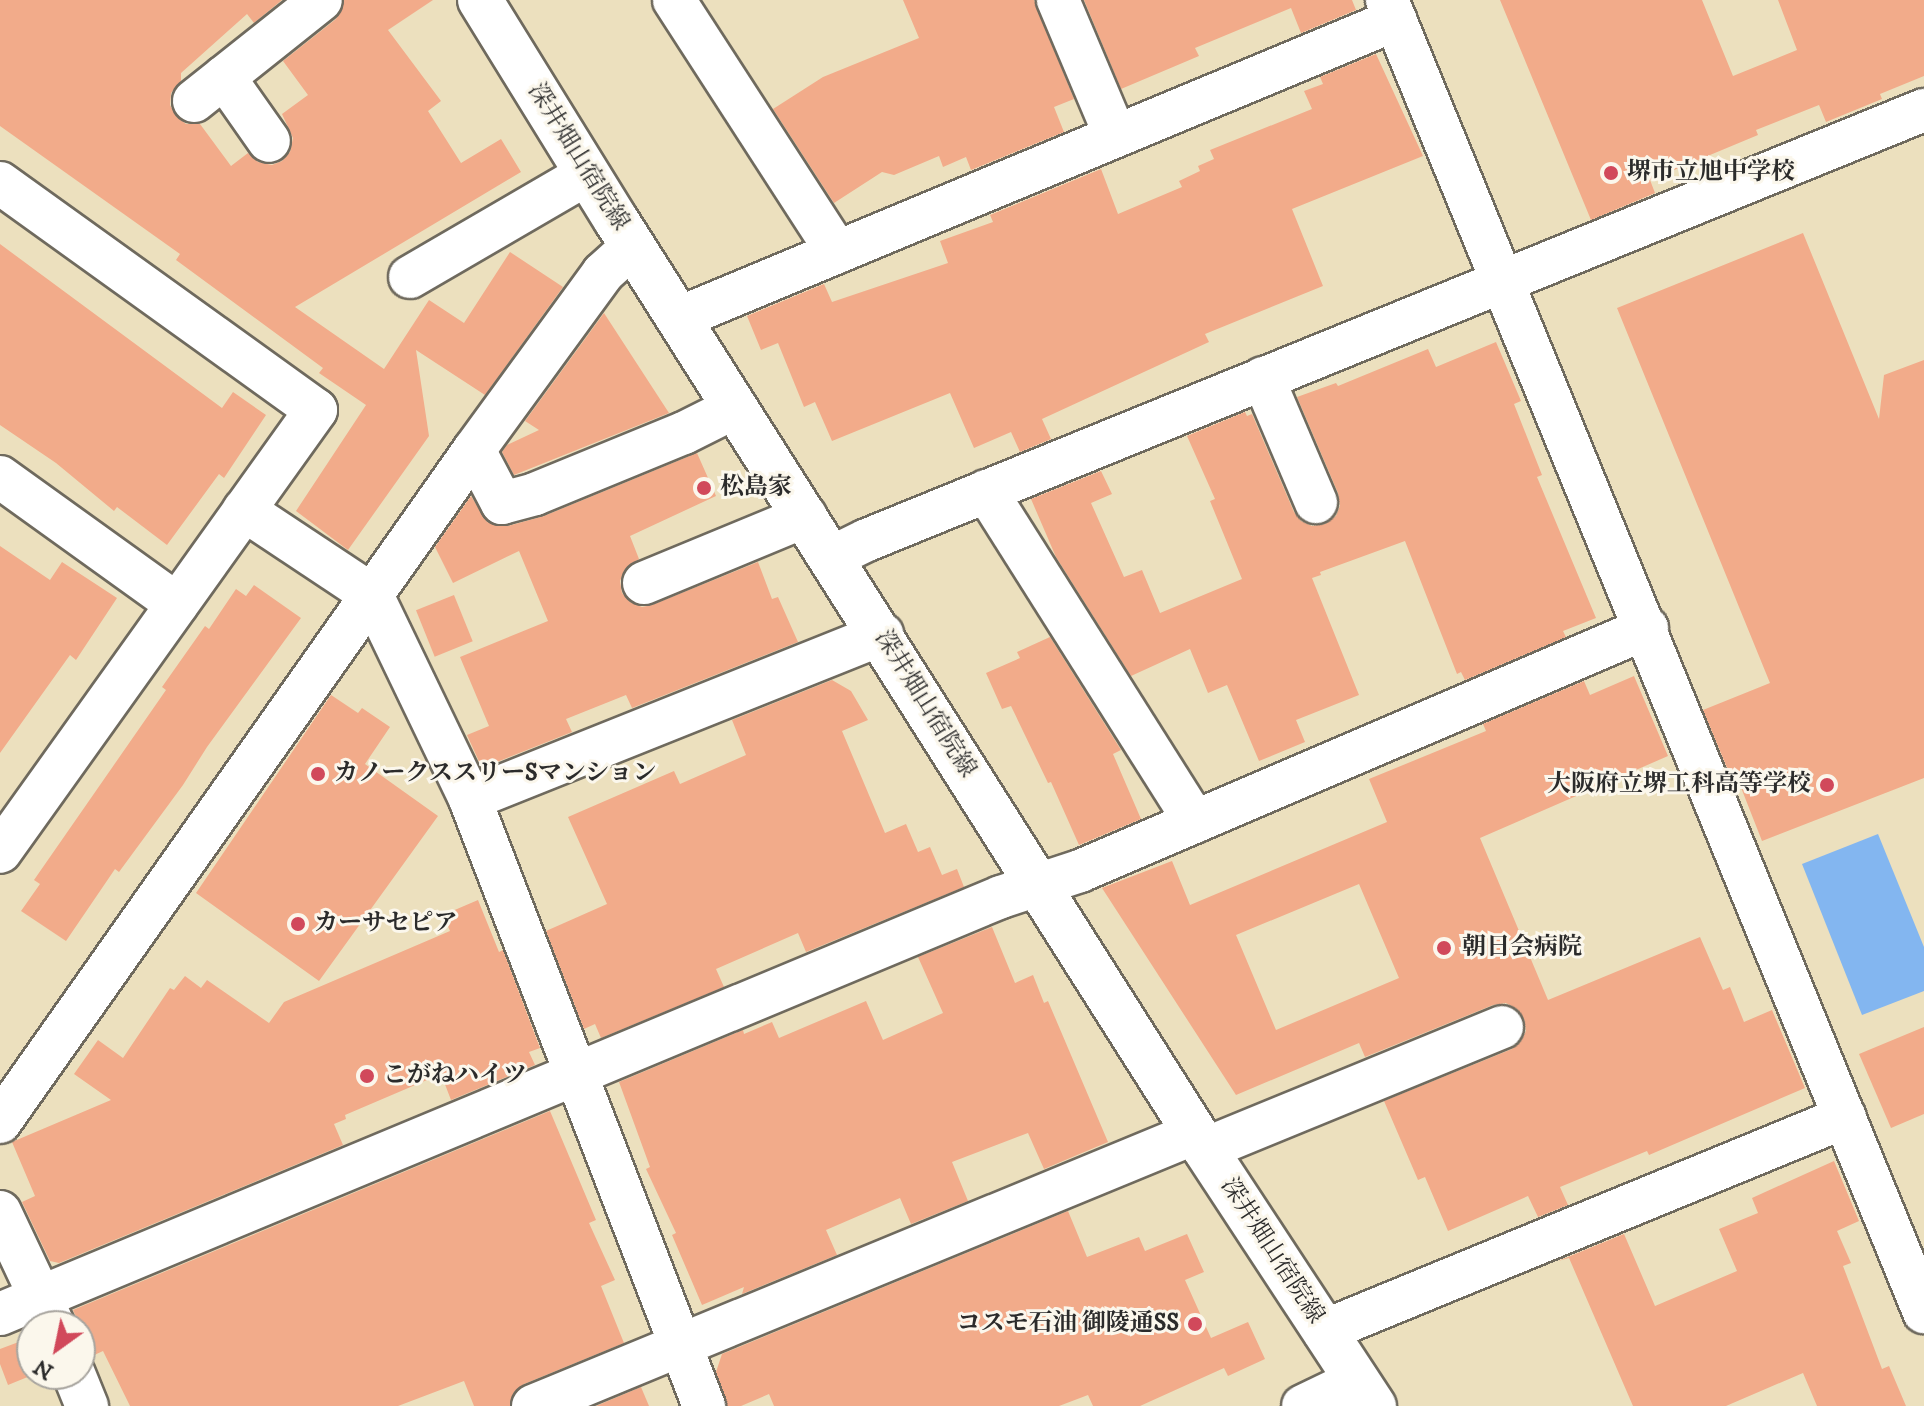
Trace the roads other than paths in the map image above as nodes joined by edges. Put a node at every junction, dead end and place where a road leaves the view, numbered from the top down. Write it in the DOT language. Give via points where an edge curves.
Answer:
graph roads {
  1 [pos="321,0"];
  2 [pos="480,0"];
  3 [pos="674,0"];
  4 [pos="1058,0"];
  5 [pos="1391,10"];
  6 [pos="1924,110"];
  7 [pos="1115,135"];
  8 [pos="269,141"];
  9 [pos="587,174"];
  10 [pos="0,183"];
  11 [pos="633,246"];
  12 [pos="837,252"];
  13 [pos="410,277"];
  14 [pos="1502,281"];
  15 [pos="679,318"];
  16 [pos="1263,378"];
  17 [pos="736,407"];
  18 [pos="474,450"];
  19 [pos="0,477"];
  20 [pos="986,491"];
  21 [pos="1316,502"];
  22 [pos="244,510"];
  23 [pos="806,516"];
  24 [pos="832,557"];
  25 [pos="644,583"];
  26 [pos="372,595"];
  27 [pos="177,604"];
  28 [pos="1647,628"];
  29 [pos="882,634"];
  30 [pos="470,799"];
  31 [pos="1195,822"];
  32 [pos="0,852"];
  33 [pos="1039,884"];
  34 [pos="1502,1027"];
  35 [pos="577,1074"];
  36 [pos="1845,1117"];
  37 [pos="0,1122"];
  38 [pos="1200,1141"];
  39 [pos="0,1212"];
  40 [pos="47,1310"];
  41 [pos="52,1310"];
  42 [pos="1924,1312"];
  43 [pos="1324,1331"];
  44 [pos="679,1347"];
  45 [pos="1365,1393"];
  46 [pos="533,1406"];
  47 [pos="704,1406"];
  48 [pos="1303,1406"];
  1 -- 8 [label="street" via="209,89"];
  2 -- 9 [label="main road, 深井畑山宿院線"];
  3 -- 12 [label="street"];
  4 -- 7 [label="street"];
  5 -- 7 [label="street"];
  5 -- 14 [label="street"];
  6 -- 14 [label="street"];
  7 -- 12 [label="street"];
  9 -- 11 [label="main road, 深井畑山宿院線"];
  9 -- 13 [label="street"];
  10 -- 22 [label="street" via="316,410"];
  11 -- 15 [label="main road, 深井畑山宿院線"];
  11 -- 18 [label="street" via="603,273"];
  12 -- 15 [label="street"];
  14 -- 16 [label="street"];
  14 -- 28 [label="street"];
  15 -- 17 [label="main road, 深井畑山宿院線"];
  16 -- 20 [label="street"];
  16 -- 21 [label="street"];
  17 -- 18 [label="street" via="684,433 502,503"];
  17 -- 23 [label="main road, 深井畑山宿院線"];
  18 -- 26 [label="street"];
  19 -- 27 [label="street"];
  20 -- 24 [label="street"];
  20 -- 31 [label="street"];
  22 -- 26 [label="street"];
  22 -- 27 [label="street"];
  23 -- 24 [label="main road, 深井畑山宿院線"];
  23 -- 25 [label="street"];
  24 -- 29 [label="main road, 深井畑山宿院線"];
  26 -- 30 [label="street"];
  26 -- 37 [label="street"];
  27 -- 32 [label="street"];
  28 -- 31 [label="street"];
  28 -- 36 [label="street"];
  29 -- 30 [label="street"];
  29 -- 33 [label="main road, 深井畑山宿院線"];
  30 -- 35 [label="street"];
  31 -- 33 [label="street"];
  33 -- 35 [label="street"];
  33 -- 38 [label="main road, 深井畑山宿院線"];
  34 -- 38 [label="street"];
  35 -- 41 [label="street"];
  35 -- 44 [label="street"];
  36 -- 42 [label="street"];
  36 -- 43 [label="street"];
  38 -- 43 [label="main road, 深井畑山宿院線"];
  38 -- 44 [label="street"];
  39 -- 40 [label="street"];
  43 -- 45 [label="main road, 深井畑山宿院線"];
  44 -- 46 [label="street"];
  44 -- 47 [label="street"];
  45 -- 48 [label="street"];
}
